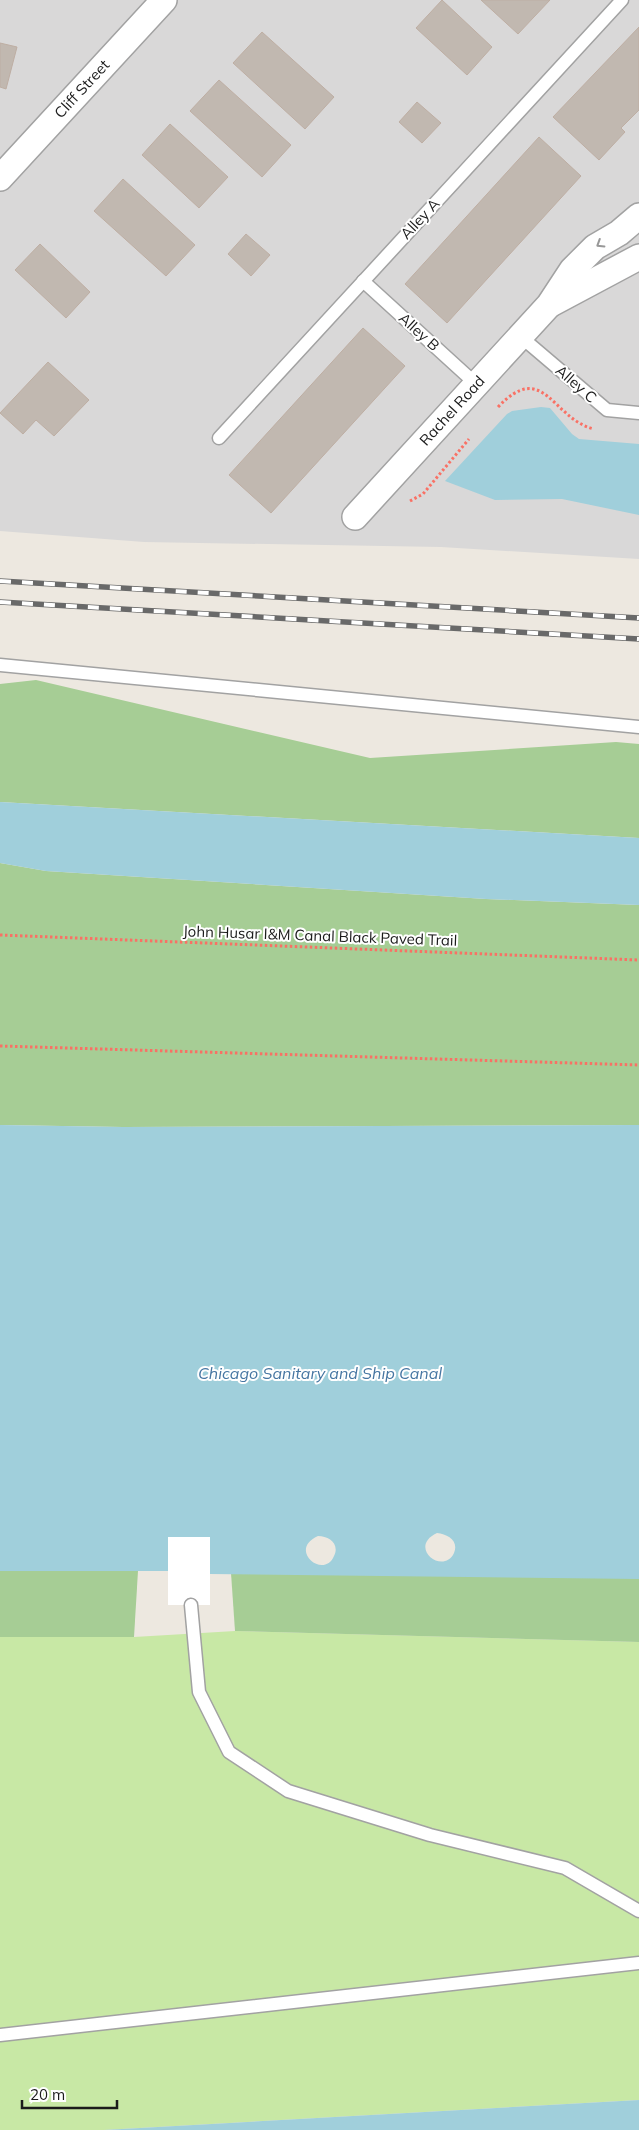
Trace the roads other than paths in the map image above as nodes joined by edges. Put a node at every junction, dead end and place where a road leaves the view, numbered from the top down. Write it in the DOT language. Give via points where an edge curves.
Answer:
graph roads {
  1 [pos="164,0"];
  2 [pos="622,0"];
  3 [pos="9,157"];
  4 [pos="0,178"];
  5 [pos="639,216"];
  6 [pos="639,257"];
  7 [pos="363,281"];
  8 [pos="549,305"];
  9 [pos="520,336"];
  10 [pos="476,384"];
  11 [pos="639,412"];
  12 [pos="219,438"];
  13 [pos="355,517"];
  14 [pos="0,665"];
  15 [pos="639,727"];
  16 [pos="191,1605"];
  17 [pos="639,1911"];
  18 [pos="639,1963"];
  19 [pos="0,2035"];
  1 -- 3 [label="street, Cliff Street"];
  2 -- 7 [label="lane, Alley A"];
  3 -- 4 [label="street, Cliff Street"];
  5 -- 8 [label="street, Rachel Road, one-way" via="595,247 572,270"];
  6 -- 8 [label="street, Rachel Road"];
  7 -- 10 [label="lane, Alley B"];
  7 -- 12 [label="lane, Alley A"];
  8 -- 9 [label="street, Rachel Road"];
  9 -- 10 [label="street, Rachel Road"];
  9 -- 11 [label="lane, Alley C" via="607,410"];
  10 -- 13 [label="street, Rachel Road"];
  14 -- 15 [label="lane"];
  16 -- 17 [label="lane" via="199,1692 229,1752 288,1791 430,1835 565,1868"];
  18 -- 19 [label="lane"];
}
